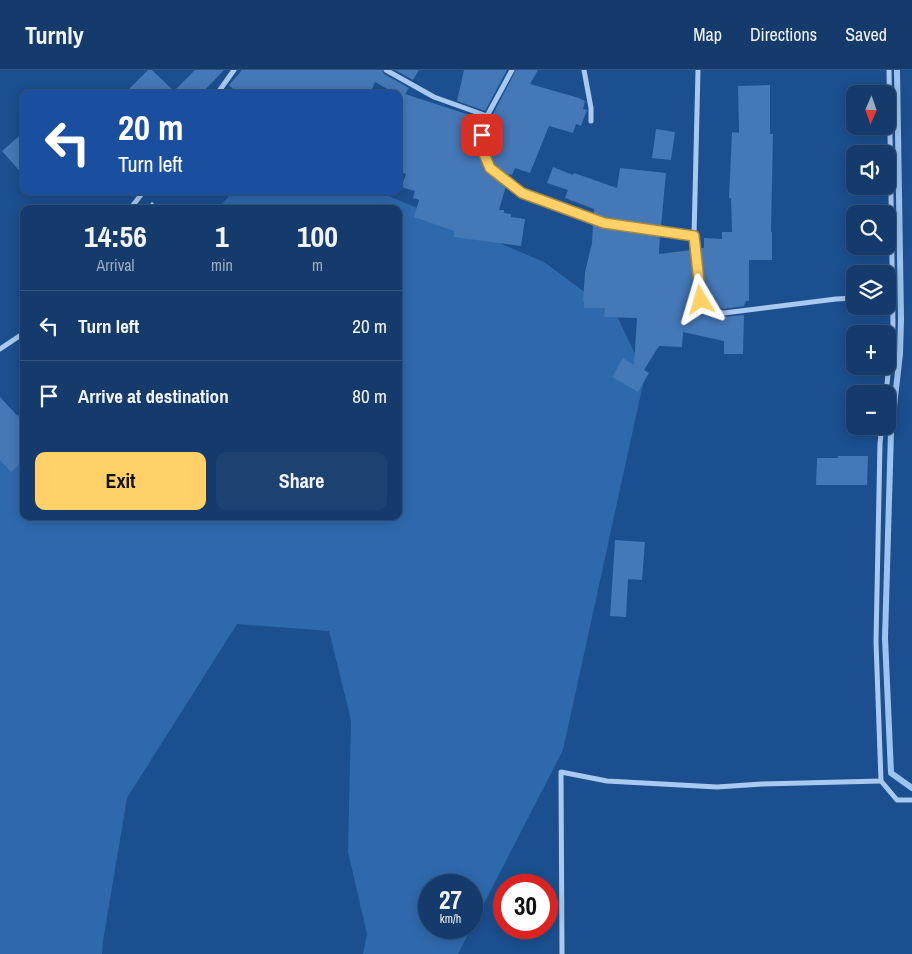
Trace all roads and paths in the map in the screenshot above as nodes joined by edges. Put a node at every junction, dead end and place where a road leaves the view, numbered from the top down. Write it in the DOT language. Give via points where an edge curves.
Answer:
graph roads {
  1 [pos="234,70"];
  2 [pos="386,70"];
  3 [pos="512,70"];
  4 [pos="584,70"];
  5 [pos="698,70"];
  6 [pos="888,70"];
  7 [pos="220,90"];
  8 [pos="487,116"];
  9 [pos="591,121"];
  10 [pos="141,195"];
  11 [pos="133,205"];
  12 [pos="694,236"];
  13 [pos="890,265"];
  14 [pos="846,298"];
  15 [pos="892,315"];
  16 [pos="20,336"];
  17 [pos="0,349"];
  18 [pos="887,385"];
  19 [pos="882,435"];
  20 [pos="881,781"];
  21 [pos="912,800"];
  22 [pos="562,954"];
  1 -- 7 [label="street"];
  2 -- 8 [label="street" via="434,98"];
  3 -- 8 [label="street"];
  4 -- 9 [label="street"];
  5 -- 12 [label="street"];
  6 -- 13 [label="street"];
  8 -- 12 [label="street" via="482,149 490,168 522,193 604,223"];
  10 -- 11 [label="street"];
  12 -- 14 [label="street" via="701,300 709,310 724,313"];
  15 -- 18 [label="street"];
  16 -- 17 [label="street"];
  19 -- 20 [label="street" via="876,642"];
  20 -- 21 [label="street" via="898,800"];
  20 -- 22 [label="street" via="717,787 607,781 561,772"];
}
